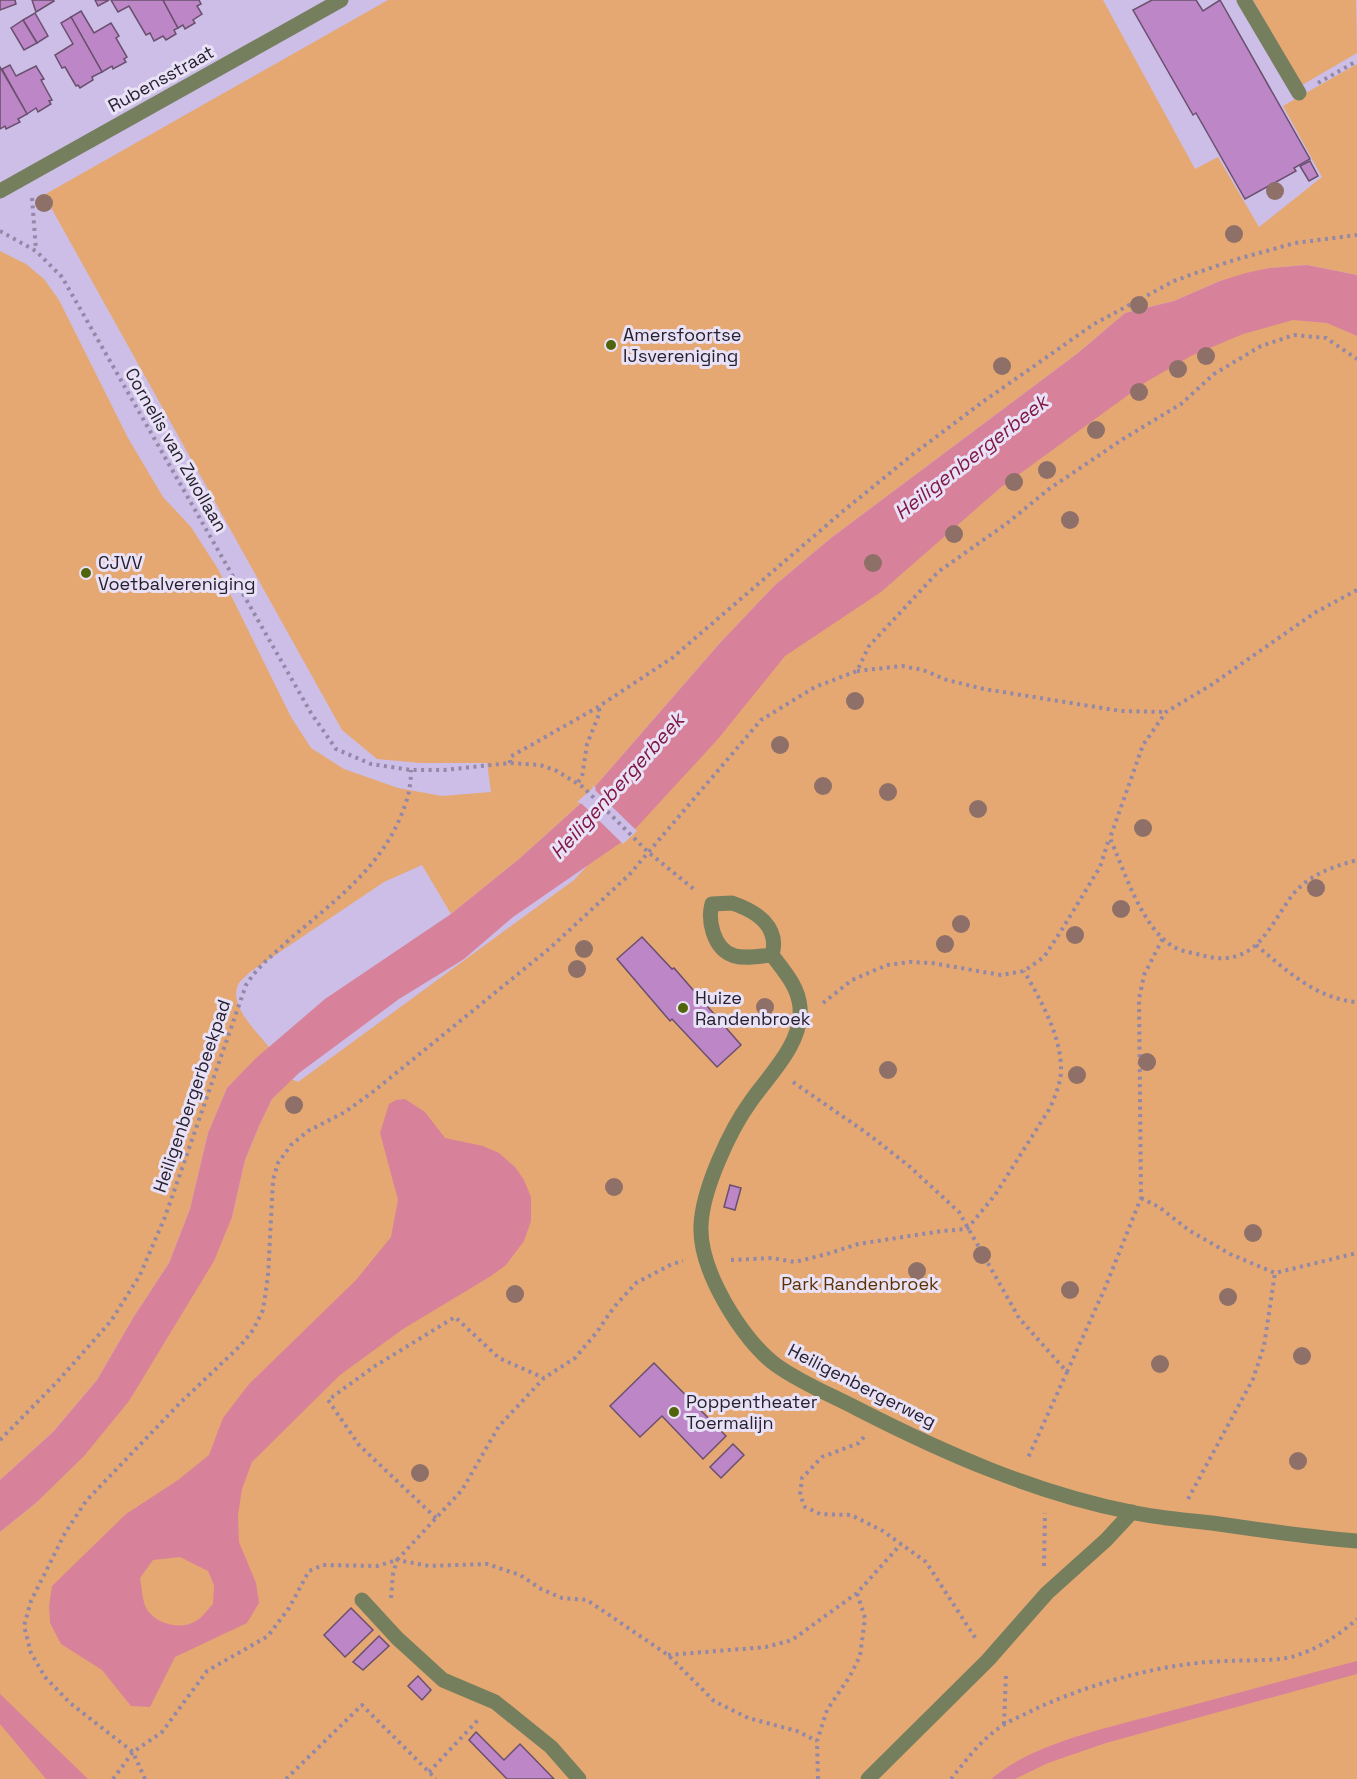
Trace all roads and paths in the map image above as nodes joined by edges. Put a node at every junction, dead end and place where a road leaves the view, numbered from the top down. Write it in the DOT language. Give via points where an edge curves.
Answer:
graph roads {
  1 [pos="341,0"];
  2 [pos="1244,0"];
  3 [pos="1357,61"];
  4 [pos="1299,93"];
  5 [pos="30,175"];
  6 [pos="0,191"];
  7 [pos="0,231"];
  8 [pos="1357,235"];
  9 [pos="36,251"];
  10 [pos="1357,359"];
  11 [pos="1357,590"];
  12 [pos="857,671"];
  13 [pos="598,707"];
  14 [pos="1166,712"];
  15 [pos="510,763"];
  16 [pos="411,770"];
  17 [pos="578,782"];
  18 [pos="1110,838"];
  19 [pos="648,852"];
  20 [pos="1357,860"];
  21 [pos="712,904"];
  22 [pos="1163,938"];
  23 [pos="1256,945"];
  24 [pos="772,955"];
  25 [pos="1024,971"];
  26 [pos="1357,1002"];
  27 [pos="799,1022"];
  28 [pos="775,1070"];
  29 [pos="1141,1198"];
  30 [pos="967,1229"];
  31 [pos="1357,1253"];
  32 [pos="705,1256"];
  33 [pos="724,1262"];
  34 [pos="1275,1273"];
  35 [pos="1067,1372"];
  36 [pos="544,1378"];
  37 [pos="879,1420"];
  38 [pos="0,1440"];
  39 [pos="1017,1480"];
  40 [pos="1048,1491"];
  41 [pos="1132,1512"];
  42 [pos="436,1518"];
  43 [pos="1184,1520"];
  44 [pos="1357,1541"];
  45 [pos="901,1544"];
  46 [pos="397,1560"];
  47 [pos="857,1593"];
  48 [pos="1047,1593"];
  49 [pos="362,1600"];
  50 [pos="379,1616"];
  51 [pos="1357,1619"];
  52 [pos="1008,1638"];
  53 [pos="668,1655"];
  54 [pos="988,1660"];
  55 [pos="495,1702"];
  56 [pos="1004,1724"];
  57 [pos="817,1741"];
  58 [pos="133,1752"];
  59 [pos="429,1772"];
  60 [pos="113,1779"];
  61 [pos="145,1779"];
  62 [pos="286,1779"];
  63 [pos="436,1779"];
  64 [pos="579,1779"];
  65 [pos="818,1779"];
  66 [pos="868,1779"];
  67 [pos="951,1779"];
  1 -- 5 [label="street, Rubensstraat"];
  2 -- 4 [label="street"];
  3 -- 4 [label="path"];
  5 -- 6 [label="street, Rubensstraat"];
  5 -- 9 [label="path"];
  7 -- 9 [label="path, Cornelis van Zwollaan"];
  8 -- 13 [label="path" via="1295,243 1213,267 1174,281 1094,324 912,455 679,653"];
  9 -- 16 [label="path, Cornelis van Zwollaan" via="62,278 311,713 336,748 371,764"];
  10 -- 12 [label="path" via="1326,338 1294,335 1261,346 1214,374 1181,404 1048,489 938,572 868,646"];
  11 -- 14 [label="path" via="1316,612"];
  12 -- 14 [label="path" via="902,666 984,689 1121,711"];
  12 -- 19 [label="path" via="815,687 761,720"];
  13 -- 15 [label="path" via="510,757"];
  13 -- 17 [label="path"];
  14 -- 18 [label="path" via="1143,745"];
  15 -- 16 [label="path, Cornelis van Zwollaan"];
  15 -- 17 [label="path, Cornelis van Zwollaan" via="549,768"];
  16 -- 38 [label="path, Heiligenbergerbeekpad" via="404,808 385,848 350,887 264,962 246,985 157,1237 127,1297 84,1352"];
  17 -- 19 [label="path, Cornelis van Zwollaan"];
  18 -- 22 [label="path" via="1147,920"];
  18 -- 25 [label="path" via="1100,867 1061,931 1044,957"];
  19 -- 21 [label="path, Cornelis van Zwollaan"];
  19 -- 58 [label="path" via="629,875 550,948 374,1091 291,1145 278,1163 273,1180 268,1276 263,1310 253,1330 86,1501 65,1533 31,1601 24,1626 31,1653 45,1677 70,1703"];
  20 -- 23 [label="path" via="1311,878 1289,899"];
  21 -- 24 [label="street, Heiligenbergerweg" via="732,903 748,908 772,933"];
  21 -- 24 [label="street" via="710,923 717,944 728,955"];
  22 -- 23 [label="path" via="1174,946 1217,959 1243,954"];
  22 -- 29 [label="path" via="1144,975 1139,999"];
  23 -- 26 [label="path" via="1317,991"];
  24 -- 27 [label="street, Heiligenbergerweg" via="794,985 800,1006"];
  25 -- 27 [label="path" via="1001,975 932,963 887,965 852,980"];
  25 -- 30 [label="path" via="1042,1003 1060,1054 1059,1083 1050,1108 1030,1140 995,1195"];
  27 -- 28 [label="street, Heiligenbergerweg" via="790,1047"];
  28 -- 30 [label="path" via="909,1166 959,1212"];
  28 -- 32 [label="street, Heiligenbergerweg" via="749,1103 714,1171 703,1203"];
  29 -- 34 [label="path" via="1160,1207 1190,1232"];
  29 -- 35 [label="path"];
  30 -- 33 [label="path" via="858,1244 795,1262 772,1258"];
  30 -- 35 [label="path" via="1019,1318"];
  31 -- 34 [label="path"];
  32 -- 36 [label="path" via="672,1264 636,1283 575,1358"];
  32 -- 37 [label="street, Heiligenbergerweg" via="727,1307 775,1365"];
  34 -- 43 [label="path" via="1264,1346 1253,1379 1187,1500"];
  35 -- 39 [label="path"];
  36 -- 42 [label="path" via="499,1426 462,1490"];
  36 -- 42 [label="path" via="499,1358 455,1317 328,1400 359,1445"];
  37 -- 39 [label="street, Heiligenbergerweg"];
  37 -- 45 [label="path" via="859,1443 822,1457 802,1478 800,1495 805,1507 820,1514 851,1515"];
  39 -- 40 [label="street, Heiligenbergerweg"];
  40 -- 41 [label="street, Heiligenbergerweg"];
  40 -- 48 [label="path" via="1043,1575"];
  41 -- 43 [label="street, Heiligenbergerweg"];
  41 -- 48 [label="street"];
  42 -- 46 [label="path"];
  43 -- 44 [label="street, Heiligenbergerweg"];
  45 -- 47 [label="path"];
  45 -- 54 [label="path" via="926,1562"];
  46 -- 50 [label="path" via="392,1595"];
  46 -- 53 [label="path" via="429,1566 480,1564 504,1569 562,1598 587,1600"];
  46 -- 58 [label="path" via="377,1566 323,1564 309,1571 268,1636 207,1671 162,1732"];
  47 -- 53 [label="path" via="792,1640 766,1647"];
  47 -- 57 [label="path" via="865,1618 860,1656 827,1710"];
  48 -- 52 [label="street"];
  49 -- 50 [label="street"];
  50 -- 55 [label="street" via="443,1680"];
  51 -- 56 [label="path" via="1342,1634 1283,1659 1173,1666 1058,1699"];
  52 -- 54 [label="street"];
  52 -- 56 [label="path"];
  53 -- 57 [label="path" via="714,1701 748,1718 797,1731"];
  54 -- 66 [label="street"];
  55 -- 59 [label="path"];
  55 -- 64 [label="street" via="551,1747"];
  56 -- 67 [label="path" via="975,1748"];
  57 -- 65 [label="path"];
  58 -- 60 [label="path"];
  58 -- 61 [label="path"];
  59 -- 62 [label="path" via="362,1705"];
  59 -- 63 [label="path"];
}
